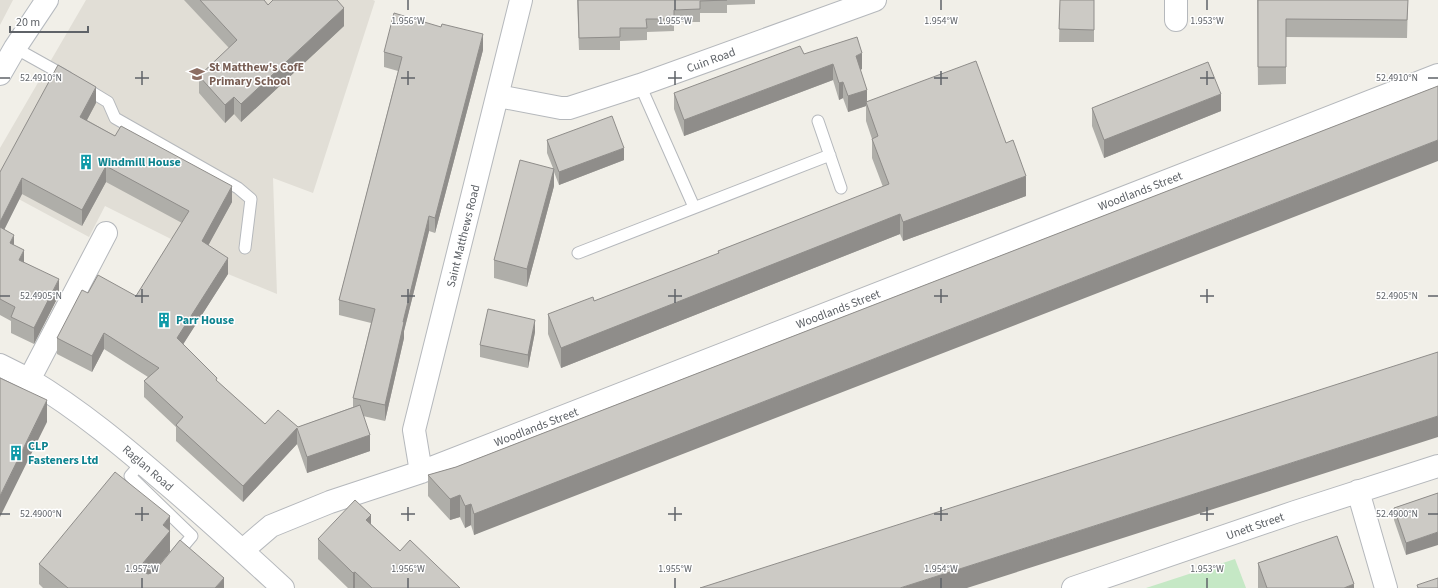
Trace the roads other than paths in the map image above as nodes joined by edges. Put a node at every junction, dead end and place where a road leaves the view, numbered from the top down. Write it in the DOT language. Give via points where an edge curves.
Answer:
graph roads {
  1 [pos="47,0"];
  2 [pos="521,0"];
  3 [pos="875,0"];
  4 [pos="15,48"];
  5 [pos="0,74"];
  6 [pos="1438,75"];
  7 [pos="640,85"];
  8 [pos="498,96"];
  9 [pos="818,121"];
  10 [pos="830,155"];
  11 [pos="841,188"];
  12 [pos="694,207"];
  13 [pos="106,233"];
  14 [pos="245,248"];
  15 [pos="578,253"];
  16 [pos="0,365"];
  17 [pos="29,380"];
  18 [pos="142,462"];
  19 [pos="1438,466"];
  20 [pos="421,472"];
  21 [pos="1358,491"];
  22 [pos="200,513"];
  23 [pos="192,536"];
  24 [pos="243,550"];
  25 [pos="168,565"];
  26 [pos="283,588"];
  27 [pos="1073,588"];
  28 [pos="1386,588"];
  1 -- 4 [label="street"];
  2 -- 8 [label="street, Saint Matthews Road"];
  3 -- 7 [label="street, Cuin Road"];
  4 -- 5 [label="street"];
  4 -- 14 [label="lane" via="108,102 115,118 238,188 251,199"];
  6 -- 20 [label="street, Woodlands Street"];
  7 -- 8 [label="street, Cuin Road" via="569,108"];
  7 -- 12 [label="lane"];
  8 -- 20 [label="street, Saint Matthews Road" via="414,430"];
  9 -- 10 [label="lane"];
  10 -- 11 [label="lane"];
  10 -- 12 [label="lane"];
  12 -- 15 [label="lane"];
  13 -- 17 [label="street"];
  16 -- 17 [label="street, Raglan Road"];
  17 -- 18 [label="street, Raglan Road" via="91,421"];
  18 -- 22 [label="street, Raglan Road"];
  18 -- 23 [label="lane" via="130,476"];
  19 -- 21 [label="street, Unett Street"];
  20 -- 24 [label="street, Woodlands Street" via="330,502 271,526"];
  21 -- 27 [label="street, Unett Street"];
  21 -- 28 [label="street"];
  22 -- 23 [label="lane"];
  22 -- 24 [label="street, Raglan Road"];
  23 -- 25 [label="lane"];
  24 -- 26 [label="street, Raglan Road"];
}
